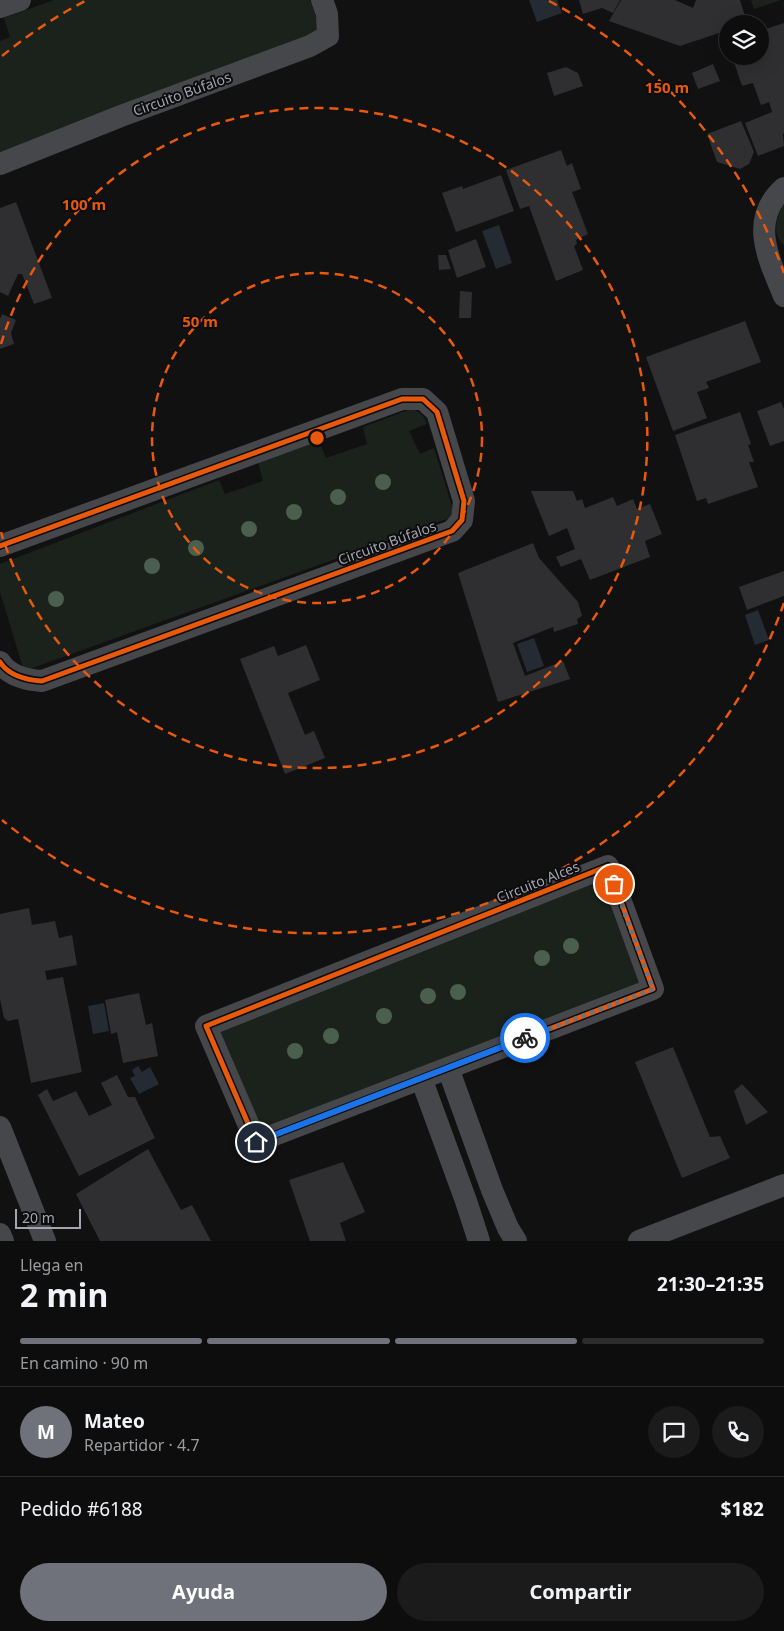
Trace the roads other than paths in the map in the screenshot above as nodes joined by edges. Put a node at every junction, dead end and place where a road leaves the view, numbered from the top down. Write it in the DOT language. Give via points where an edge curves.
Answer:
graph roads {
  1 [pos="20,0"];
  2 [pos="322,0"];
  3 [pos="0,8"];
  4 [pos="0,164"];
  5 [pos="784,188"];
  6 [pos="784,296"];
  7 [pos="0,546"];
  8 [pos="0,662"];
  9 [pos="448,1068"];
  10 [pos="421,1078"];
  11 [pos="0,1127"];
  12 [pos="784,1185"];
  13 [pos="492,1190"];
  14 [pos="466,1200"];
  15 [pos="0,1234"];
  16 [pos="3,1241"];
  17 [pos="45,1241"];
  18 [pos="479,1241"];
  19 [pos="516,1241"];
  20 [pos="639,1241"];
  1 -- 3 [label="street"];
  2 -- 4 [label="street, Circuito Búfalos" via="327,14 328,36 310,46"];
  5 -- 6 [label="street" via="773,198 764,218 766,250"];
  7 -- 8 [label="street, Circuito Búfalos" via="402,399 423,399 437,412 464,501 462,520 452,531 42,681 18,676"];
  9 -- 10 [label="street, Circuito Alces"];
  9 -- 10 [label="street, Circuito Alces" via="653,989 608,866 206,1026 256,1142"];
  9 -- 13 [label="street"];
  10 -- 14 [label="street"];
  11 -- 17 [label="street"];
  12 -- 20 [label="street"];
  13 -- 14 [label="street"];
  13 -- 19 [label="street"];
  14 -- 18 [label="street"];
  15 -- 16 [label="street"];
}
